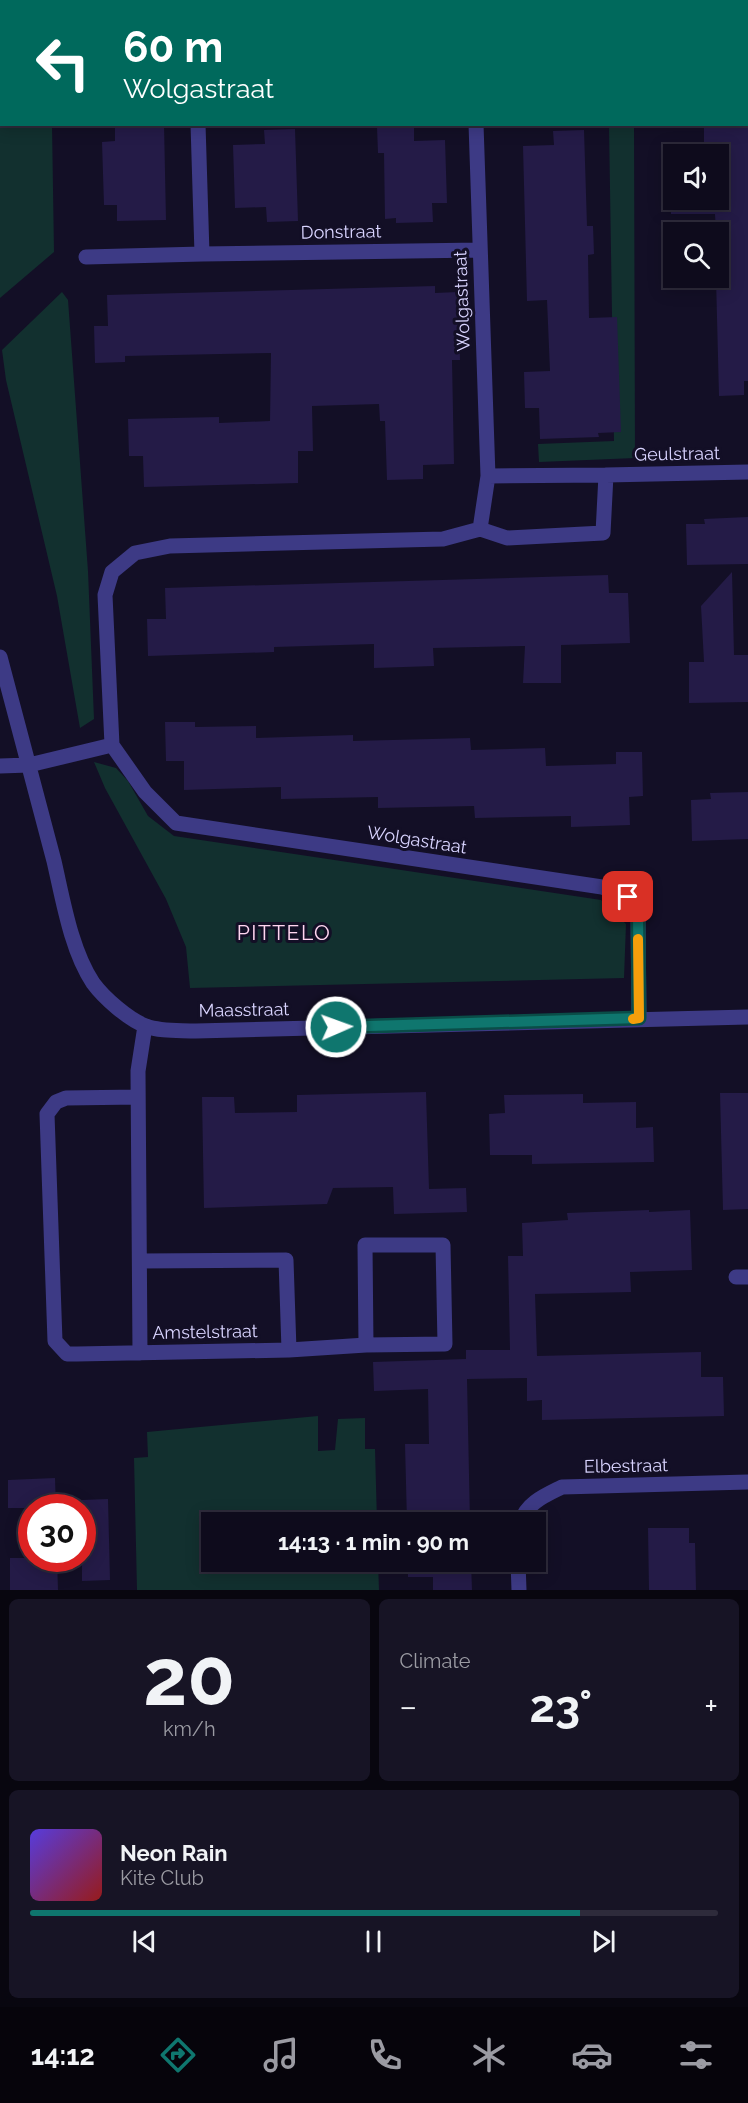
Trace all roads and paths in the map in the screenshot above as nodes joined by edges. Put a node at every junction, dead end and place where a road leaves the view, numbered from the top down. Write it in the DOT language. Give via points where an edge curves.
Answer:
graph roads {
  1 [pos="198,126"];
  2 [pos="476,126"];
  3 [pos="480,250"];
  4 [pos="202,254"];
  5 [pos="86,258"];
  6 [pos="748,472"];
  7 [pos="606,475"];
  8 [pos="488,476"];
  9 [pos="480,529"];
  10 [pos="0,657"];
  11 [pos="112,745"];
  12 [pos="29,765"];
  13 [pos="0,766"];
  14 [pos="748,1017"];
  15 [pos="639,1018"];
  16 [pos="145,1026"];
  17 [pos="138,1097"];
  18 [pos="141,1261"];
  19 [pos="366,1345"];
  20 [pos="289,1350"];
  21 [pos="140,1353"];
  22 [pos="748,1482"];
  23 [pos="526,1512"];
  24 [pos="518,1572"];
  25 [pos="519,1590"];
  1 -- 4 [label="street"];
  2 -- 3 [label="street, Wolgastraat"];
  3 -- 4 [label="street, Donstraat"];
  3 -- 8 [label="street, Wolgastraat"];
  4 -- 5 [label="street, Donstraat"];
  6 -- 7 [label="street, Geulstraat"];
  7 -- 8 [label="street"];
  7 -- 9 [label="street" via="603,533 507,538"];
  8 -- 9 [label="street, Wolgastraat"];
  9 -- 11 [label="street" via="443,539 170,546 135,553 112,572 105,595"];
  10 -- 12 [label="street, Maasstraat"];
  11 -- 12 [label="street"];
  11 -- 15 [label="street, Wolgastraat" via="145,792 176,823 602,887 628,897 638,915"];
  12 -- 13 [label="street"];
  12 -- 16 [label="street, Maasstraat" via="83,964 94,985 129,1017"];
  14 -- 15 [label="street, Maasstraat"];
  15 -- 16 [label="street, Maasstraat" via="196,1031"];
  16 -- 17 [label="street, Amstelstraat"];
  17 -- 18 [label="street, Amstelstraat"];
  17 -- 21 [label="street" via="66,1098 56,1102 47,1114 55,1341 67,1354"];
  18 -- 20 [label="street" via="286,1260"];
  18 -- 21 [label="street, Amstelstraat"];
  19 -- 19 [label="street, Amstelstraat" via="445,1344 443,1245 366,1245"];
  19 -- 20 [label="street, Amstelstraat"];
  20 -- 21 [label="street, Amstelstraat"];
  22 -- 23 [label="street, Elbestraat" via="562,1487 537,1500"];
  24 -- 25 [label="street"];
}
